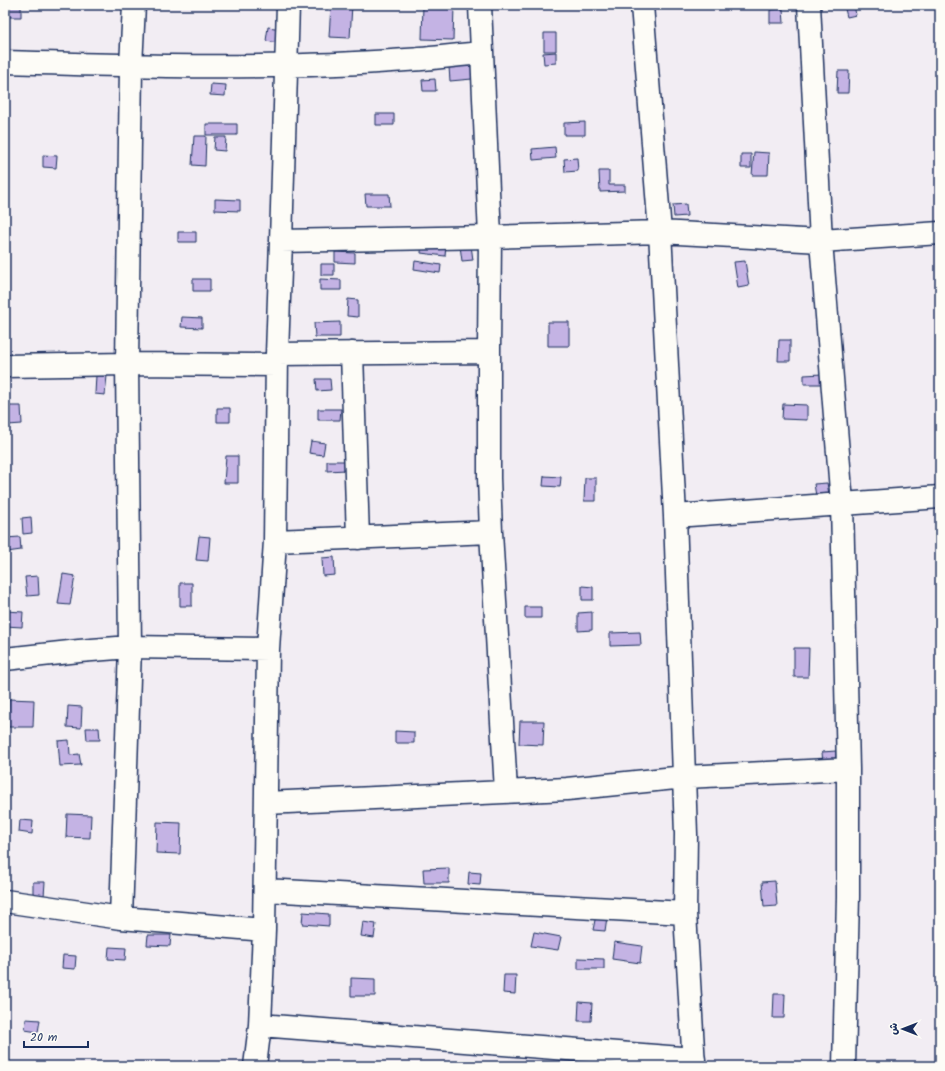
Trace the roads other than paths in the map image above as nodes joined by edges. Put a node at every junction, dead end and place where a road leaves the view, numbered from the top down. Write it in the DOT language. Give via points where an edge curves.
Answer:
graph roads {
  1 [pos="134,5"];
  2 [pos="288,5"];
  3 [pos="480,5"];
  4 [pos="642,5"];
  5 [pos="809,5"];
  6 [pos="481,53"];
  7 [pos="5,62"];
  8 [pos="131,66"];
  9 [pos="285,66"];
  10 [pos="660,232"];
  11 [pos="940,233"];
  12 [pos="490,237"];
  13 [pos="281,241"];
  14 [pos="821,241"];
  15 [pos="488,352"];
  16 [pos="352,353"];
  17 [pos="277,359"];
  18 [pos="127,364"];
  19 [pos="5,366"];
  20 [pos="940,497"];
  21 [pos="842,504"];
  22 [pos="675,516"];
  23 [pos="491,532"];
  24 [pos="358,538"];
  25 [pos="275,541"];
  26 [pos="130,647"];
  27 [pos="268,650"];
  28 [pos="5,659"];
  29 [pos="848,769"];
  30 [pos="685,777"];
  31 [pos="506,791"];
  32 [pos="266,803"];
  33 [pos="265,890"];
  34 [pos="5,901"];
  35 [pos="685,913"];
  36 [pos="121,918"];
  37 [pos="264,930"];
  38 [pos="260,1025"];
  39 [pos="694,1063"];
  40 [pos="255,1066"];
  41 [pos="844,1066"];
  1 -- 8 [label="street"];
  2 -- 9 [label="street"];
  3 -- 6 [label="street"];
  4 -- 10 [label="street"];
  5 -- 14 [label="street"];
  6 -- 9 [label="street" via="406,60"];
  6 -- 12 [label="street"];
  7 -- 8 [label="street"];
  8 -- 9 [label="street"];
  8 -- 18 [label="street"];
  9 -- 13 [label="street"];
  10 -- 12 [label="street"];
  10 -- 14 [label="street"];
  10 -- 22 [label="street"];
  11 -- 14 [label="street"];
  12 -- 13 [label="street"];
  12 -- 15 [label="street"];
  13 -- 17 [label="street"];
  14 -- 21 [label="street"];
  15 -- 16 [label="street"];
  15 -- 23 [label="street"];
  16 -- 17 [label="street"];
  16 -- 24 [label="street"];
  17 -- 18 [label="street"];
  17 -- 25 [label="street"];
  18 -- 19 [label="street"];
  18 -- 26 [label="street"];
  20 -- 21 [label="street"];
  21 -- 22 [label="street"];
  21 -- 29 [label="street"];
  22 -- 30 [label="street"];
  23 -- 24 [label="street"];
  23 -- 31 [label="street"];
  24 -- 25 [label="street"];
  25 -- 27 [label="street"];
  26 -- 27 [label="street"];
  26 -- 28 [label="street"];
  26 -- 36 [label="street"];
  27 -- 32 [label="street"];
  29 -- 30 [label="street"];
  29 -- 41 [label="street"];
  30 -- 31 [label="street" via="567,789"];
  30 -- 35 [label="street"];
  31 -- 32 [label="street"];
  32 -- 33 [label="street"];
  33 -- 35 [label="street"];
  33 -- 37 [label="street"];
  34 -- 36 [label="street"];
  35 -- 39 [label="street"];
  36 -- 37 [label="street"];
  37 -- 38 [label="street"];
  38 -- 39 [label="street"];
  38 -- 40 [label="street"];
}
